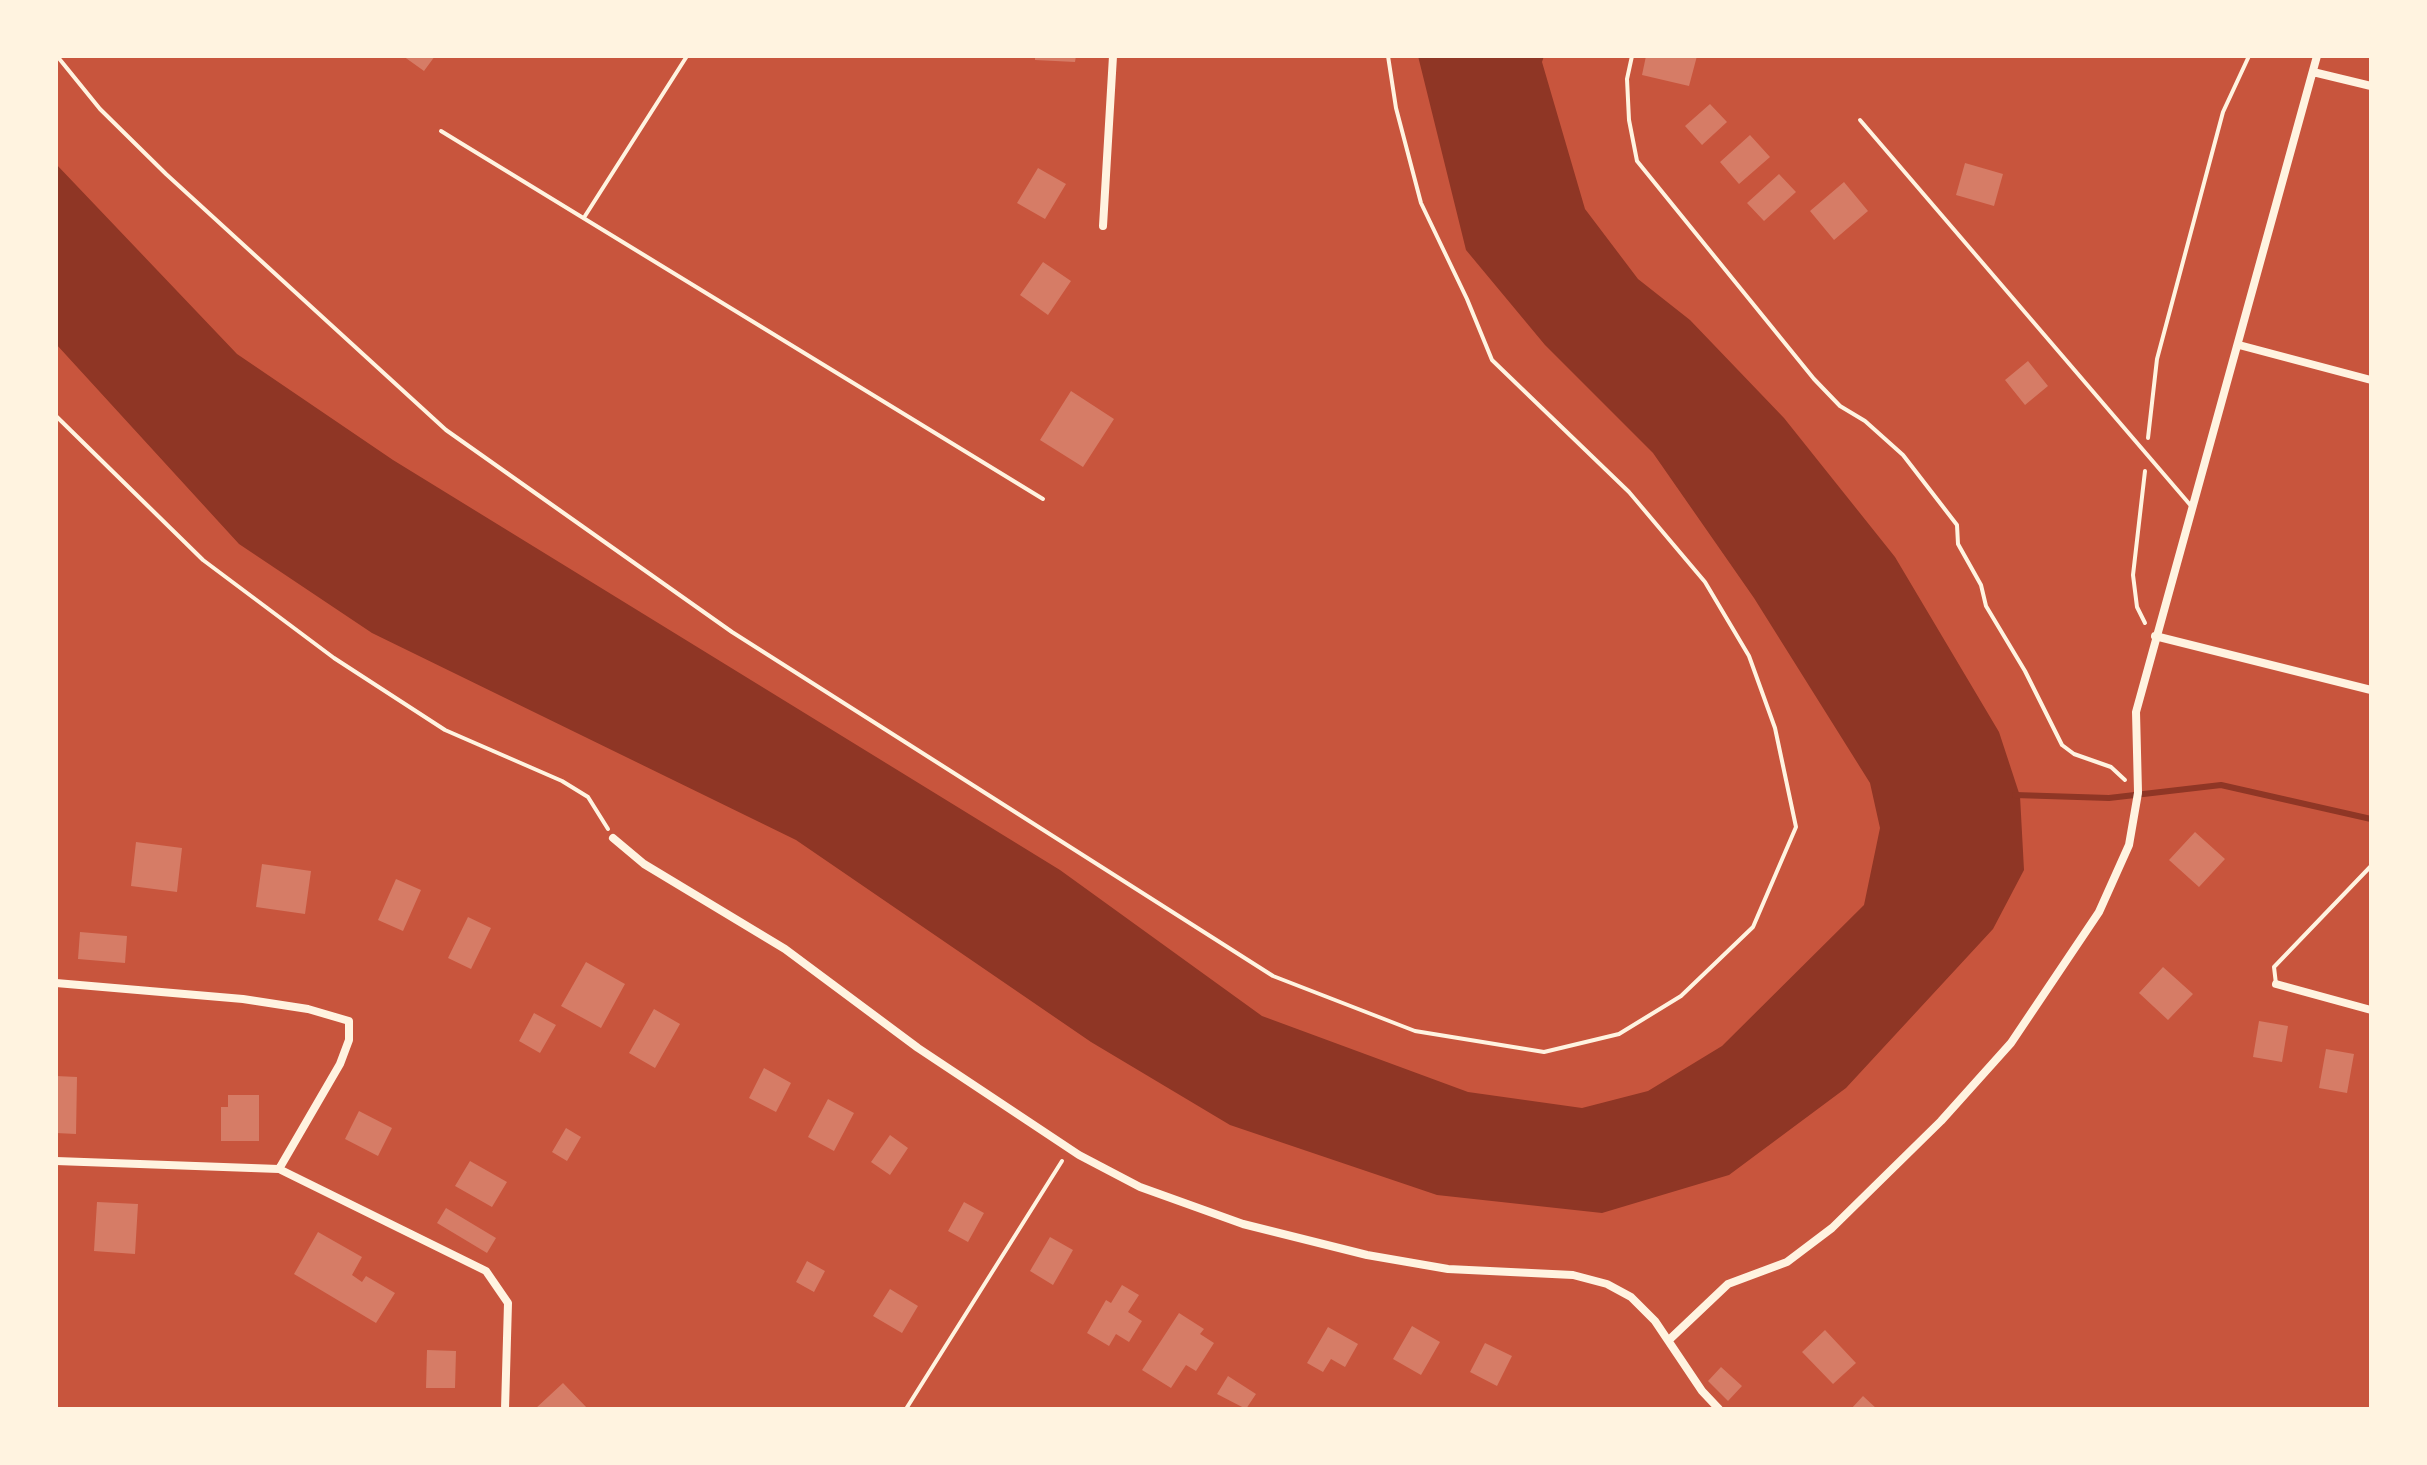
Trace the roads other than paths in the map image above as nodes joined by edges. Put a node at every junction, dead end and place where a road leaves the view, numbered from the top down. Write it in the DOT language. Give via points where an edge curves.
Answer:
graph roads {
  1 [pos="687,56"];
  2 [pos="1113,56"];
  3 [pos="2317,56"];
  4 [pos="2313,72"];
  5 [pos="2371,86"];
  6 [pos="1860,120"];
  7 [pos="441,131"];
  8 [pos="585,216"];
  9 [pos="1103,226"];
  10 [pos="2239,345"];
  11 [pos="2371,380"];
  12 [pos="1043,499"];
  13 [pos="2193,507"];
  14 [pos="2155,636"];
  15 [pos="2371,690"];
  16 [pos="613,838"];
  17 [pos="2371,866"];
  18 [pos="56,983"];
  19 [pos="2276,984"];
  20 [pos="2371,1010"];
  21 [pos="56,1161"];
  22 [pos="279,1169"];
  23 [pos="1670,1339"];
  24 [pos="505,1409"];
  25 [pos="1719,1409"];
  1 -- 8 [label="lane"];
  2 -- 9 [label="street"];
  3 -- 4 [label="street"];
  4 -- 5 [label="street"];
  4 -- 10 [label="street"];
  6 -- 13 [label="lane"];
  7 -- 8 [label="lane"];
  8 -- 12 [label="lane"];
  10 -- 11 [label="street"];
  10 -- 13 [label="street"];
  13 -- 14 [label="street"];
  14 -- 15 [label="street"];
  14 -- 23 [label="street" via="2136,712 2138,796 2129,845 2099,912 2011,1043 1832,1228 1787,1262 1728,1284"];
  16 -- 23 [label="street" via="644,864 785,949 918,1048 1070,1148 1140,1187 1304,1241 1448,1269 1573,1275 1607,1284 1631,1297"];
  17 -- 19 [label="lane" via="2274,967"];
  18 -- 22 [label="street" via="243,999 349,1021 340,1064"];
  19 -- 20 [label="street"];
  21 -- 22 [label="street"];
  22 -- 24 [label="street" via="486,1271 508,1303"];
  23 -- 25 [label="street"];
}
